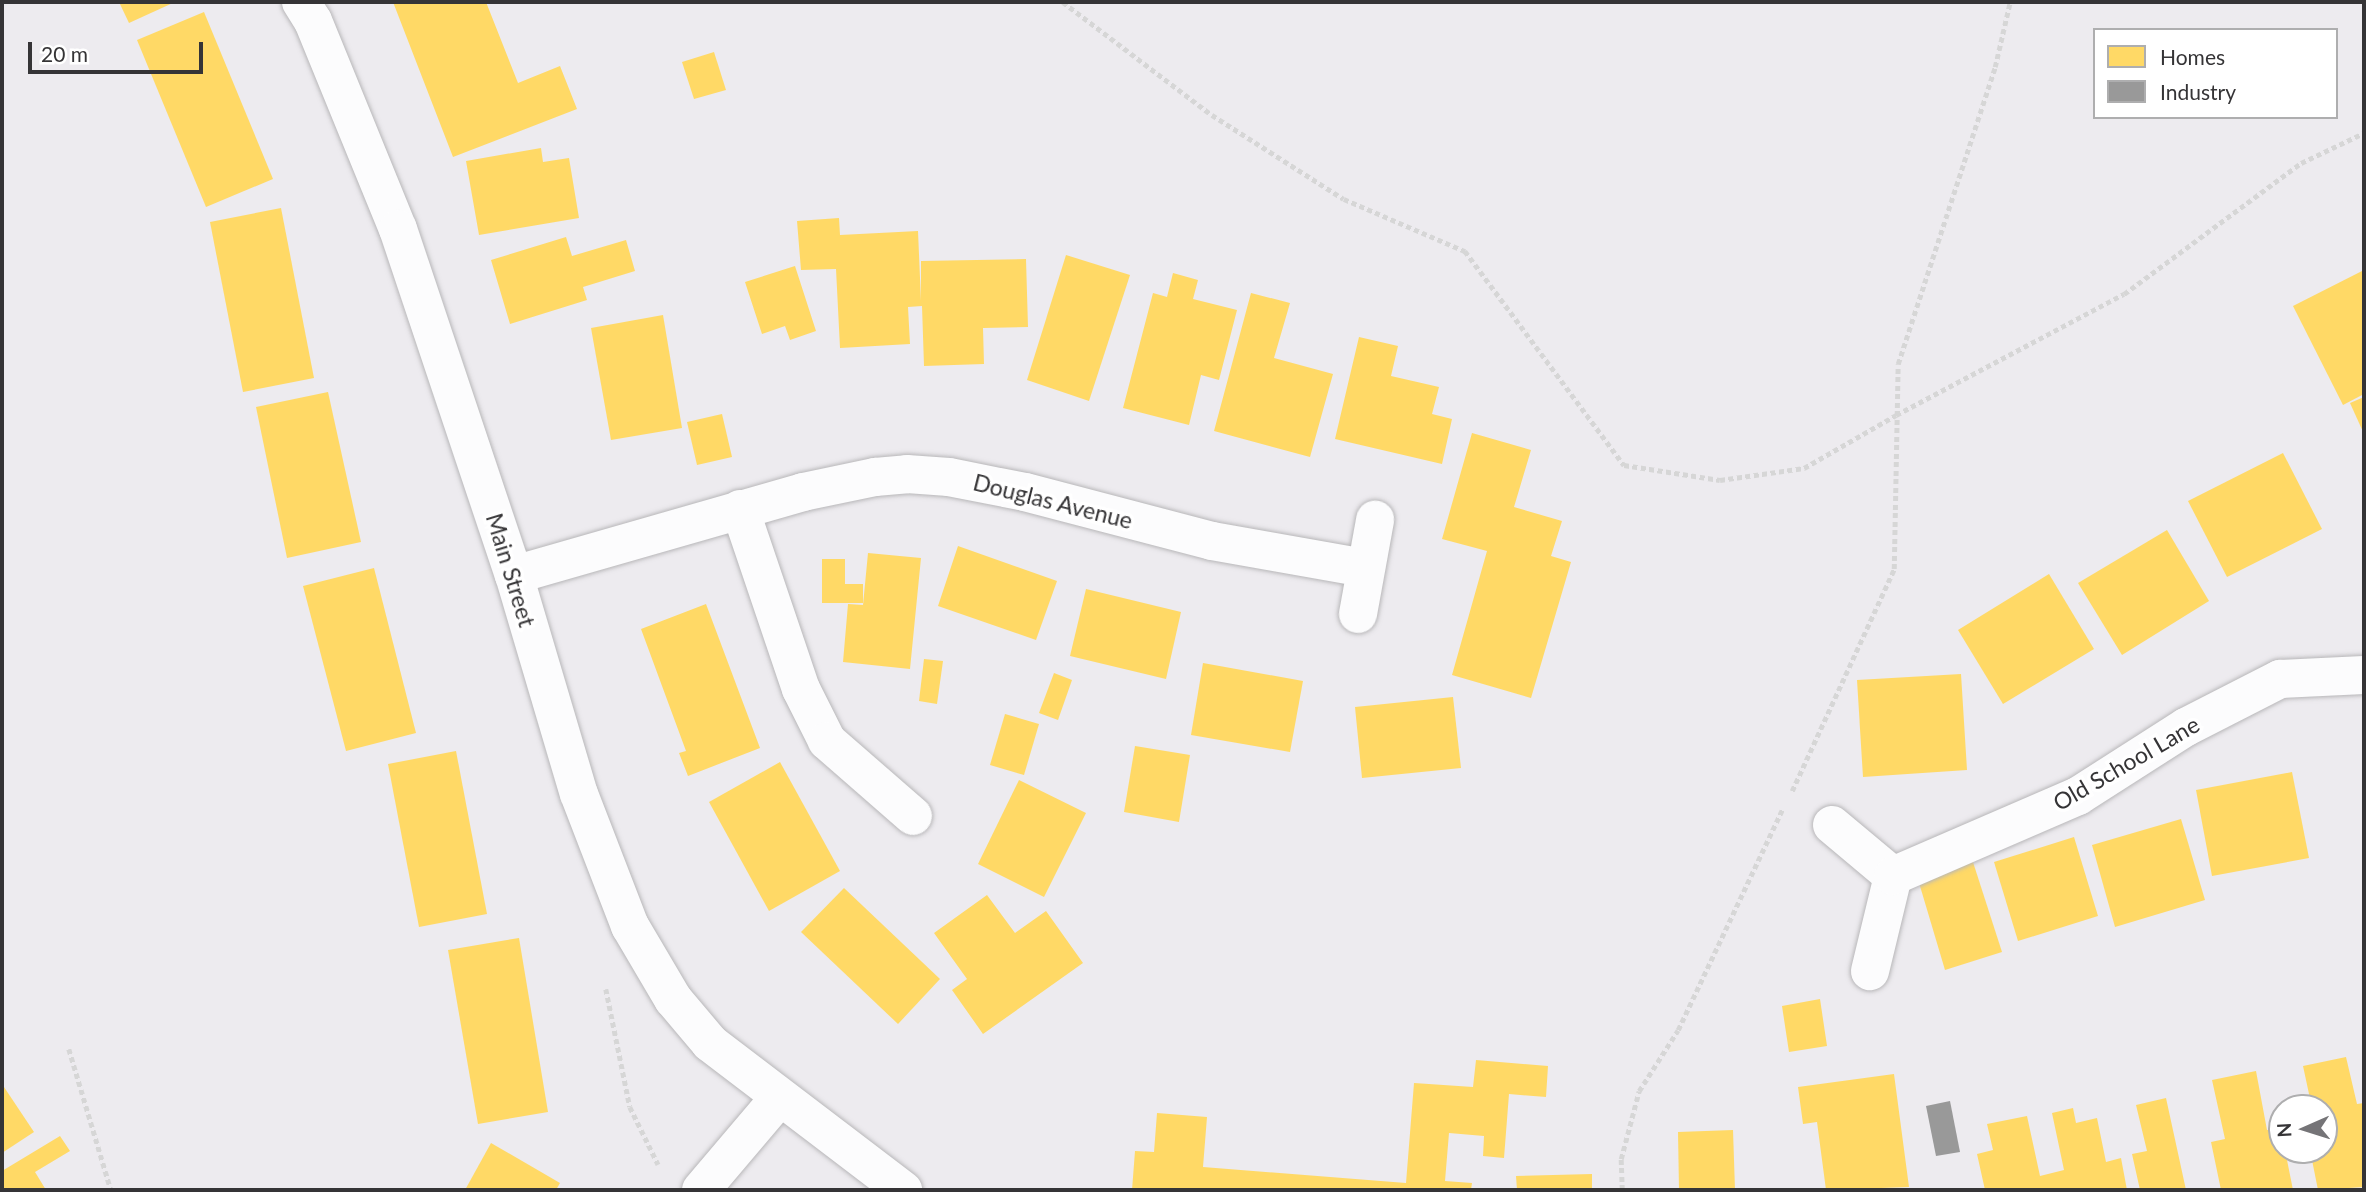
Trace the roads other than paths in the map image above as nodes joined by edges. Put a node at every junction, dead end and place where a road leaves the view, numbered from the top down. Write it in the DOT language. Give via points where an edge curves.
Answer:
graph roads {
  1 [pos="301,2"];
  2 [pos="740,509"];
  3 [pos="1376,520"];
  4 [pos="1365,568"];
  5 [pos="514,575"];
  6 [pos="1358,614"];
  7 [pos="2364,675"];
  8 [pos="913,816"];
  9 [pos="1832,825"];
  10 [pos="1893,876"];
  11 [pos="1870,971"];
  12 [pos="779,1098"];
  13 [pos="701,1190"];
  14 [pos="903,1190"];
  1 -- 5 [label="street, Main Street" via="313,21 398,229"];
  2 -- 4 [label="street, Douglas Avenue" via="875,477 949,477 1212,541"];
  2 -- 5 [label="street, Douglas Avenue"];
  2 -- 8 [label="street" via="801,689 827,741"];
  3 -- 4 [label="street"];
  4 -- 6 [label="street"];
  5 -- 12 [label="street, Main Street" via="579,794 630,926 673,999 710,1043"];
  7 -- 10 [label="street, Old School Lane" via="2280,679 2186,727 2078,796"];
  9 -- 10 [label="street"];
  10 -- 11 [label="street"];
  12 -- 13 [label="street"];
  12 -- 14 [label="street, Main Street"];
}
